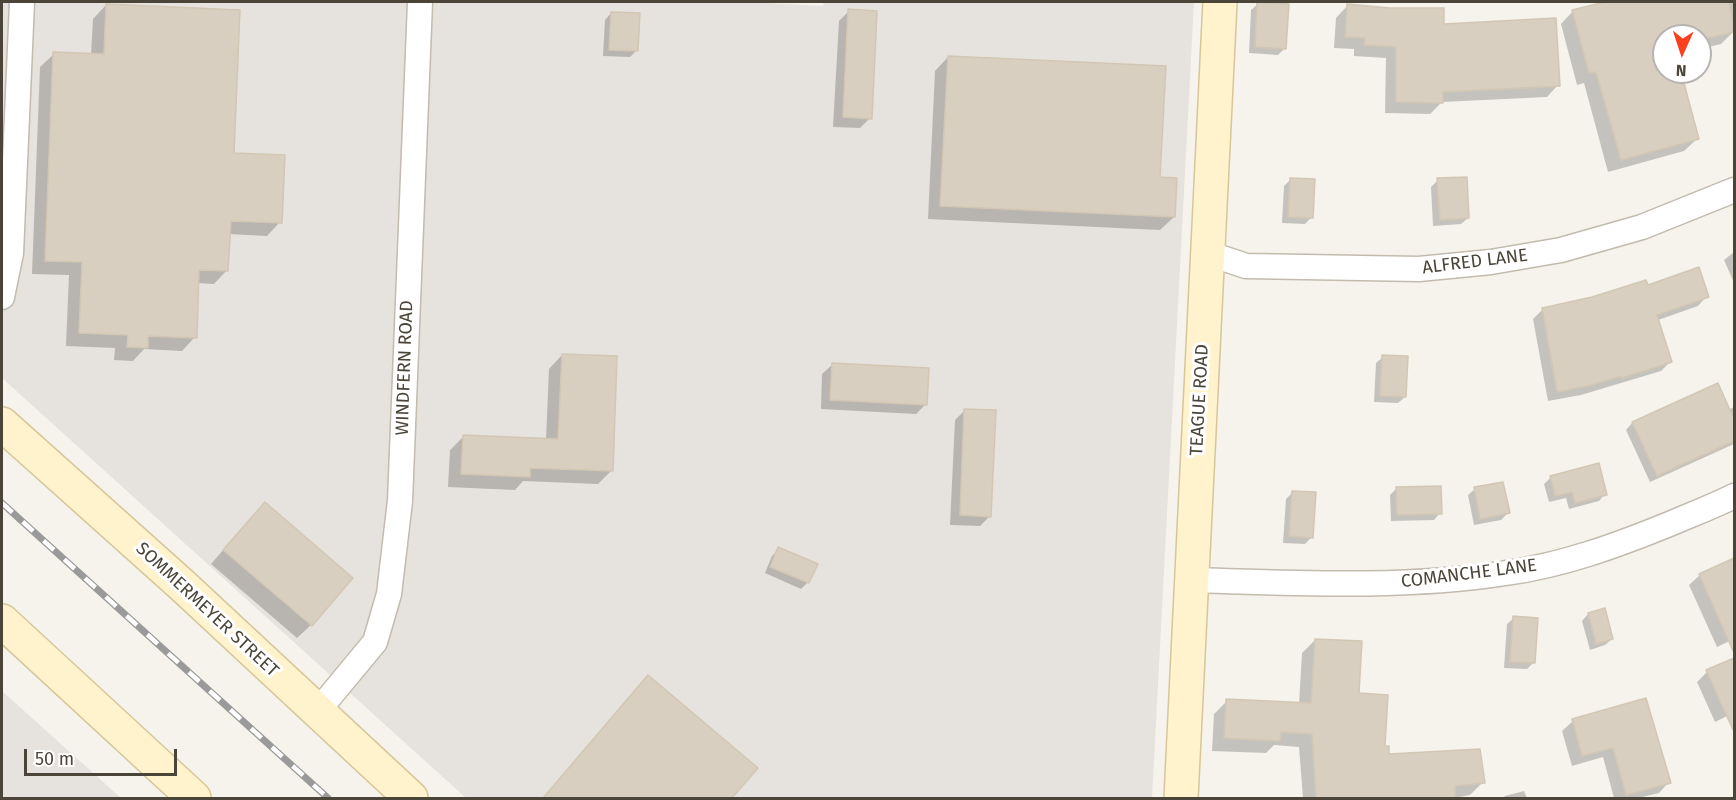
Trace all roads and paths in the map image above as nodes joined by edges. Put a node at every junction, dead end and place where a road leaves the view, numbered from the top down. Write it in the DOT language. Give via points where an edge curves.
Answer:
graph roads {
  1 [pos="22,2"];
  2 [pos="420,2"];
  3 [pos="1220,2"];
  4 [pos="1734,190"];
  5 [pos="1208,253"];
  6 [pos="2,297"];
  7 [pos="2,424"];
  8 [pos="1734,496"];
  9 [pos="1191,580"];
  10 [pos="2,621"];
  11 [pos="317,712"];
  12 [pos="194,798"];
  13 [pos="411,798"];
  14 [pos="1181,798"];
  1 -- 6 [label="street" via="11,253"];
  2 -- 11 [label="street, WINDFERN ROAD" via="400,501 389,594 375,642"];
  3 -- 5 [label="street, TEAGUE ROAD"];
  4 -- 5 [label="street, ALFRED LANE" via="1642,227 1561,250 1491,262 1419,269 1246,266"];
  5 -- 9 [label="street, TEAGUE ROAD"];
  7 -- 11 [label="street, SOMMERMEYER STREET"];
  8 -- 9 [label="street, COMANCHE LANE" via="1620,544 1507,573 1442,581 1359,584"];
  9 -- 14 [label="street, TEAGUE ROAD"];
  10 -- 12 [label="street"];
  11 -- 13 [label="street, SOMMERMEYER STREET"];
}
